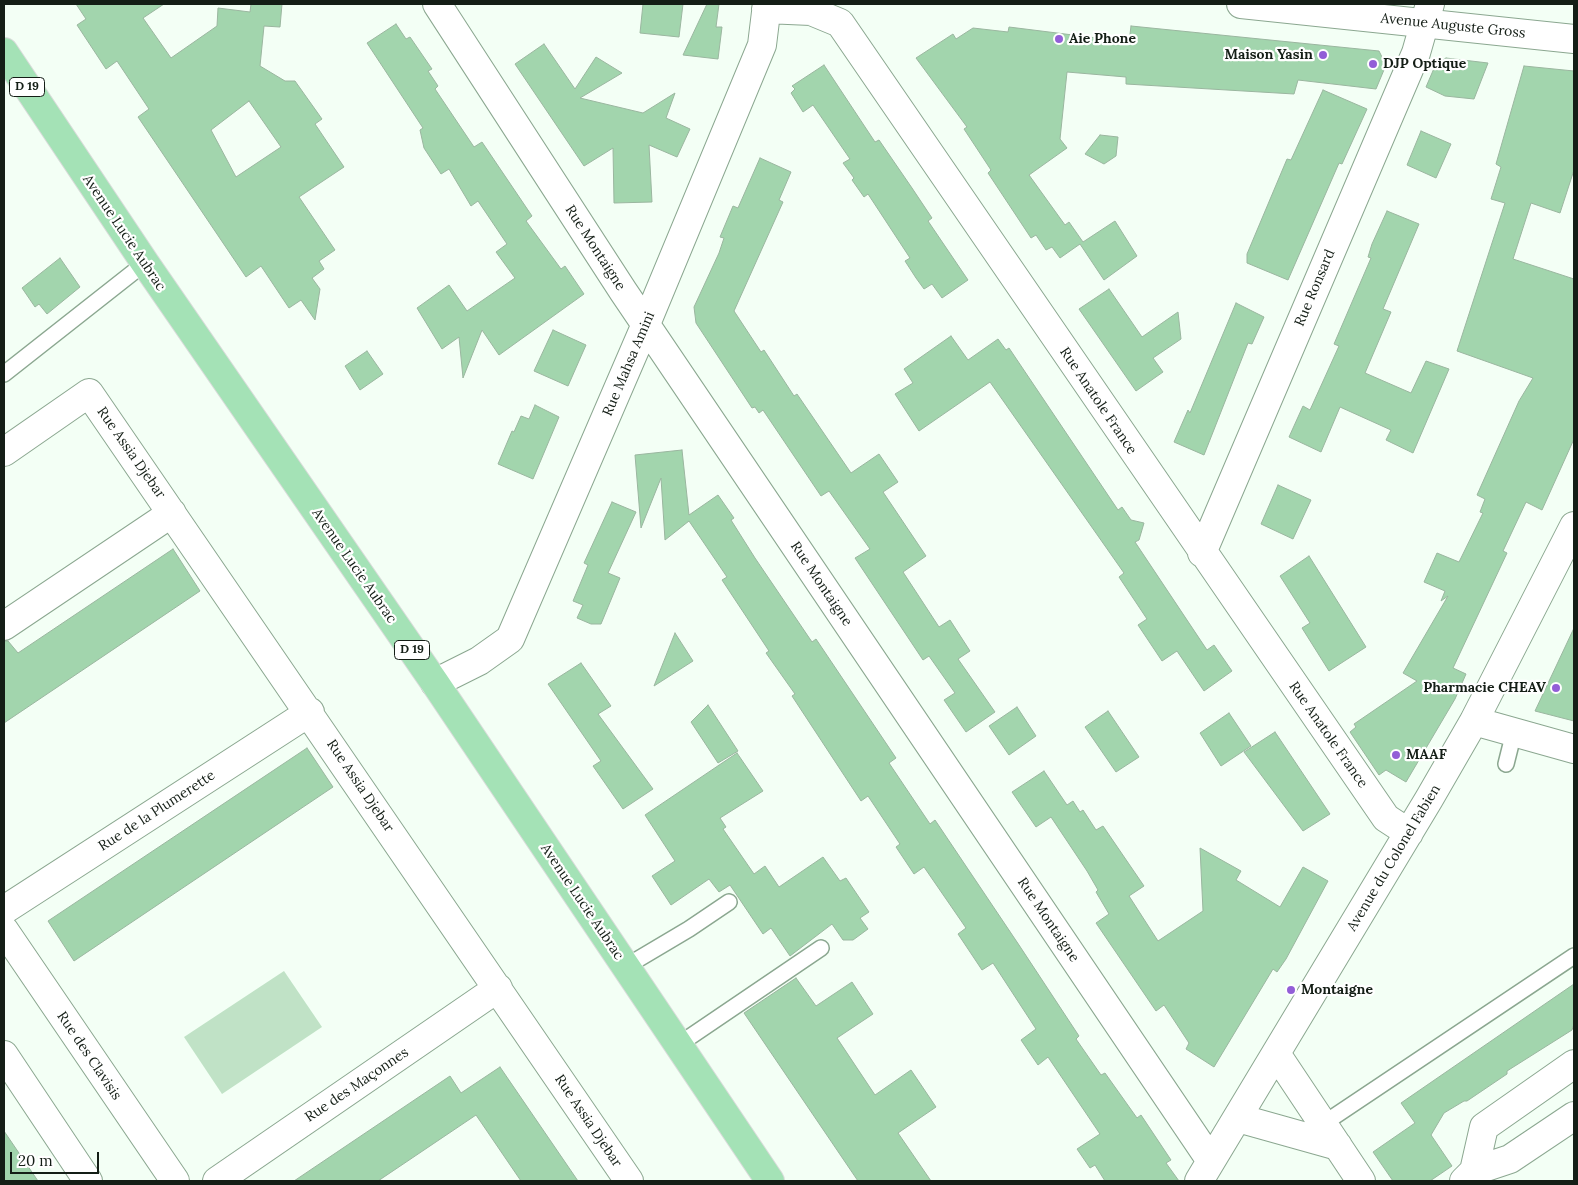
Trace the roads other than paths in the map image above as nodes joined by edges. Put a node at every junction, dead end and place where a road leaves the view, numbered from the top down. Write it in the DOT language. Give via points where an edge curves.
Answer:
graph roads {
  1 [pos="437,4"];
  2 [pos="1242,4"];
  3 [pos="767,7"];
  4 [pos="1427,13"];
  5 [pos="1574,39"];
  6 [pos="4,52"];
  7 [pos="145,263"];
  8 [pos="646,324"];
  9 [pos="4,374"];
  10 [pos="4,452"];
  11 [pos="172,512"];
  12 [pos="1574,526"];
  13 [pos="1202,553"];
  14 [pos="4,626"];
  15 [pos="435,683"];
  16 [pos="310,712"];
  17 [pos="1474,721"];
  18 [pos="1514,732"];
  19 [pos="1571,752"];
  20 [pos="1506,764"];
  21 [pos="1409,834"];
  22 [pos="729,902"];
  23 [pos="4,910"];
  24 [pos="4,930"];
  25 [pos="821,948"];
  26 [pos="1574,956"];
  27 [pos="626,967"];
  28 [pos="498,988"];
  29 [pos="678,1045"];
  30 [pos="4,1055"];
  31 [pos="1276,1055"];
  32 [pos="1574,1064"];
  33 [pos="1574,1116"];
  34 [pos="1238,1118"];
  35 [pos="1330,1135"];
  36 [pos="1205,1171"];
  37 [pos="1469,1176"];
  38 [pos="88,1181"];
  39 [pos="175,1181"];
  40 [pos="217,1181"];
  41 [pos="629,1181"];
  42 [pos="770,1181"];
  43 [pos="1361,1181"];
  1 -- 8 [label="street, Rue Montaigne"];
  2 -- 4 [label="street, Avenue Auguste Gross"];
  3 -- 8 [label="street, Rue Mahsa Amini" via="762,45"];
  3 -- 13 [label="street, Rue Anatole France" via="811,11 840,23"];
  4 -- 5 [label="street, Avenue Auguste Gross"];
  4 -- 13 [label="street, Rue Ronsard" via="1416,53"];
  6 -- 7 [label="main road, Avenue Lucie Aubrac / D 19"];
  7 -- 9 [label="lane"];
  7 -- 15 [label="main road, Avenue Lucie Aubrac / D 19"];
  8 -- 15 [label="street, Rue Mahsa Amini" via="510,639 479,661"];
  8 -- 36 [label="street, Rue Montaigne"];
  10 -- 11 [label="street, Rue Assia Djebar" via="89,392"];
  11 -- 14 [label="street"];
  11 -- 16 [label="street, Rue Assia Djebar"];
  12 -- 17 [label="street, Avenue du Colonel Fabien"];
  13 -- 21 [label="street, Rue Anatole France" via="1386,818"];
  15 -- 27 [label="main road, Avenue Lucie Aubrac / D 19"];
  16 -- 23 [label="street, Rue de la Plumerette"];
  16 -- 28 [label="street, Rue Assia Djebar"];
  17 -- 18 [label="street"];
  17 -- 21 [label="street, Avenue du Colonel Fabien"];
  18 -- 19 [label="street"];
  18 -- 20 [label="lane"];
  21 -- 31 [label="street, Avenue du Colonel Fabien"];
  22 -- 27 [label="lane"];
  24 -- 39 [label="street, Rue des Clavisis"];
  25 -- 29 [label="lane"];
  26 -- 35 [label="lane"];
  27 -- 29 [label="main road, Avenue Lucie Aubrac / D 19"];
  28 -- 40 [label="street, Rue des Maçonnes"];
  28 -- 41 [label="street, Rue Assia Djebar"];
  29 -- 42 [label="main road, Avenue Lucie Aubrac / D 19"];
  30 -- 38 [label="street"];
  31 -- 34 [label="street, Avenue du Colonel Fabien"];
  31 -- 35 [label="street"];
  32 -- 37 [label="street" via="1484,1127"];
  33 -- 37 [label="street" via="1510,1159"];
  34 -- 35 [label="street"];
  34 -- 36 [label="street, Avenue du Colonel Fabien"];
  35 -- 43 [label="street"];
}
